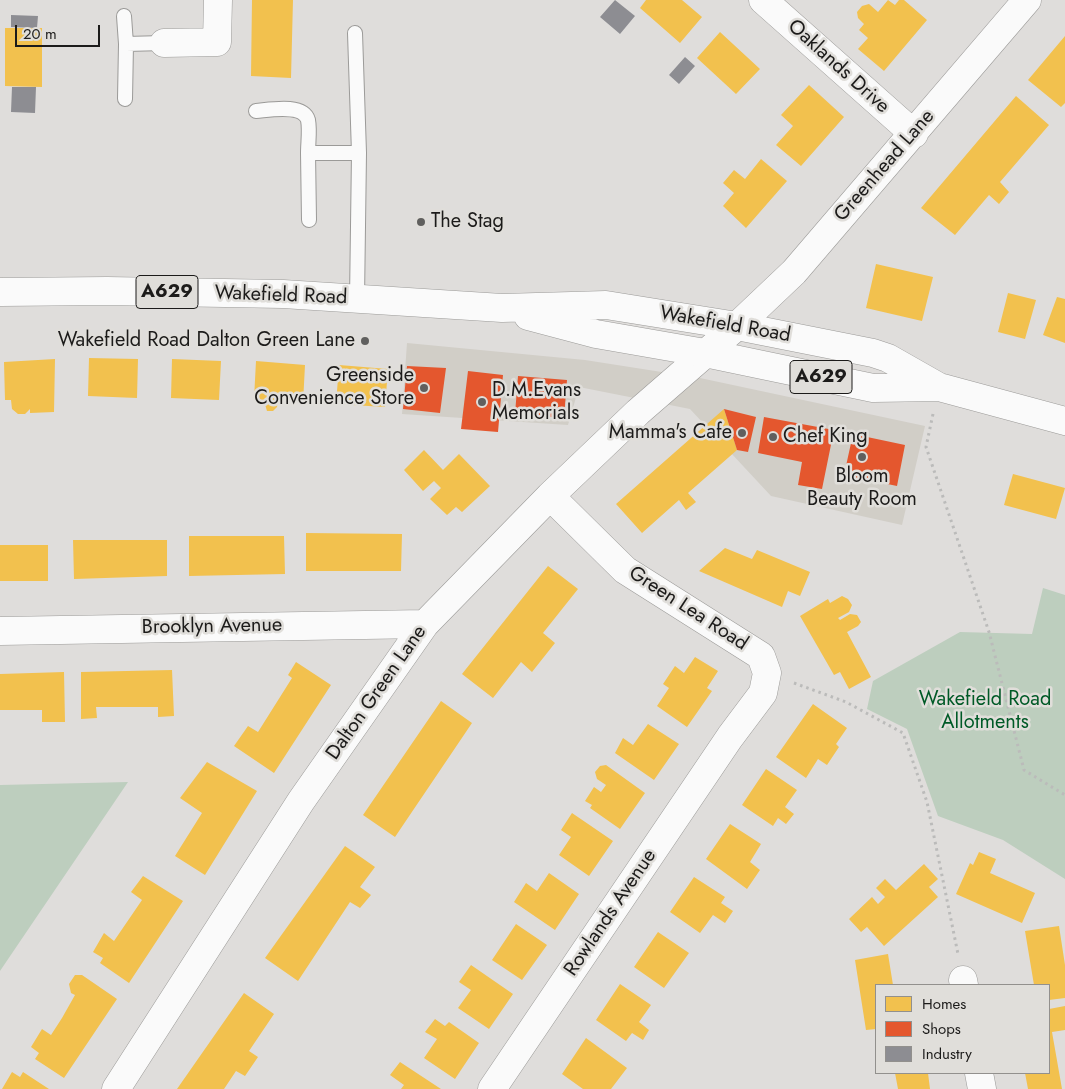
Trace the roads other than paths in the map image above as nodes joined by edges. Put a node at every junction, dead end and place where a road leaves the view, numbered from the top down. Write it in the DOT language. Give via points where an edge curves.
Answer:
graph roads {
  1 [pos="218,0"];
  2 [pos="763,0"];
  3 [pos="1027,0"];
  4 [pos="124,16"];
  5 [pos="355,33"];
  6 [pos="164,43"];
  7 [pos="126,44"];
  8 [pos="125,99"];
  9 [pos="256,111"];
  10 [pos="914,134"];
  11 [pos="308,153"];
  12 [pos="359,153"];
  13 [pos="309,220"];
  14 [pos="0,292"];
  15 [pos="357,299"];
  16 [pos="502,308"];
  17 [pos="737,326"];
  18 [pos="705,352"];
  19 [pos="939,387"];
  20 [pos="1065,420"];
  21 [pos="550,496"];
  22 [pos="425,624"];
  23 [pos="0,631"];
  24 [pos="730,737"];
  25 [pos="979,1074"];
  26 [pos="116,1089"];
  27 [pos="492,1089"];
  28 [pos="982,1089"];
  1 -- 6 [label="main road" via="217,42"];
  2 -- 10 [label="main road, Oaklands Drive"];
  3 -- 10 [label="main road, Greenhead Lane"];
  4 -- 7 [label="lane"];
  5 -- 12 [label="lane"];
  6 -- 7 [label="lane"];
  7 -- 8 [label="lane"];
  9 -- 11 [label="lane" via="289,110 305,115 308,121"];
  10 -- 17 [label="main road, Greenhead Lane" via="794,272"];
  11 -- 12 [label="lane"];
  11 -- 13 [label="lane"];
  12 -- 15 [label="lane"];
  14 -- 15 [label="main road, Wakefield Road / A629" via="283,294"];
  15 -- 16 [label="main road, Wakefield Road / A629"];
  16 -- 17 [label="main road, Wakefield Road / A629" via="606,305"];
  16 -- 18 [label="main road, Wakefield Road / A629" via="596,334"];
  17 -- 18 [label="main road, Greenhead Lane"];
  17 -- 19 [label="main road, Wakefield Road / A629" via="872,353 888,358"];
  18 -- 19 [label="main road, Wakefield Road / A629" via="873,388"];
  18 -- 21 [label="main road, Dalton Green Lane"];
  19 -- 20 [label="main road, Wakefield Road / A629"];
  21 -- 22 [label="main road, Dalton Green Lane"];
  21 -- 24 [label="main road, Green Lea Road" via="625,570 761,656 767,673 763,693"];
  22 -- 23 [label="main road, Brooklyn Avenue"];
  22 -- 26 [label="main road, Dalton Green Lane" via="301,801"];
  24 -- 27 [label="main road, Rowlands Avenue"];
  25 -- 28 [label="main road"];
}
